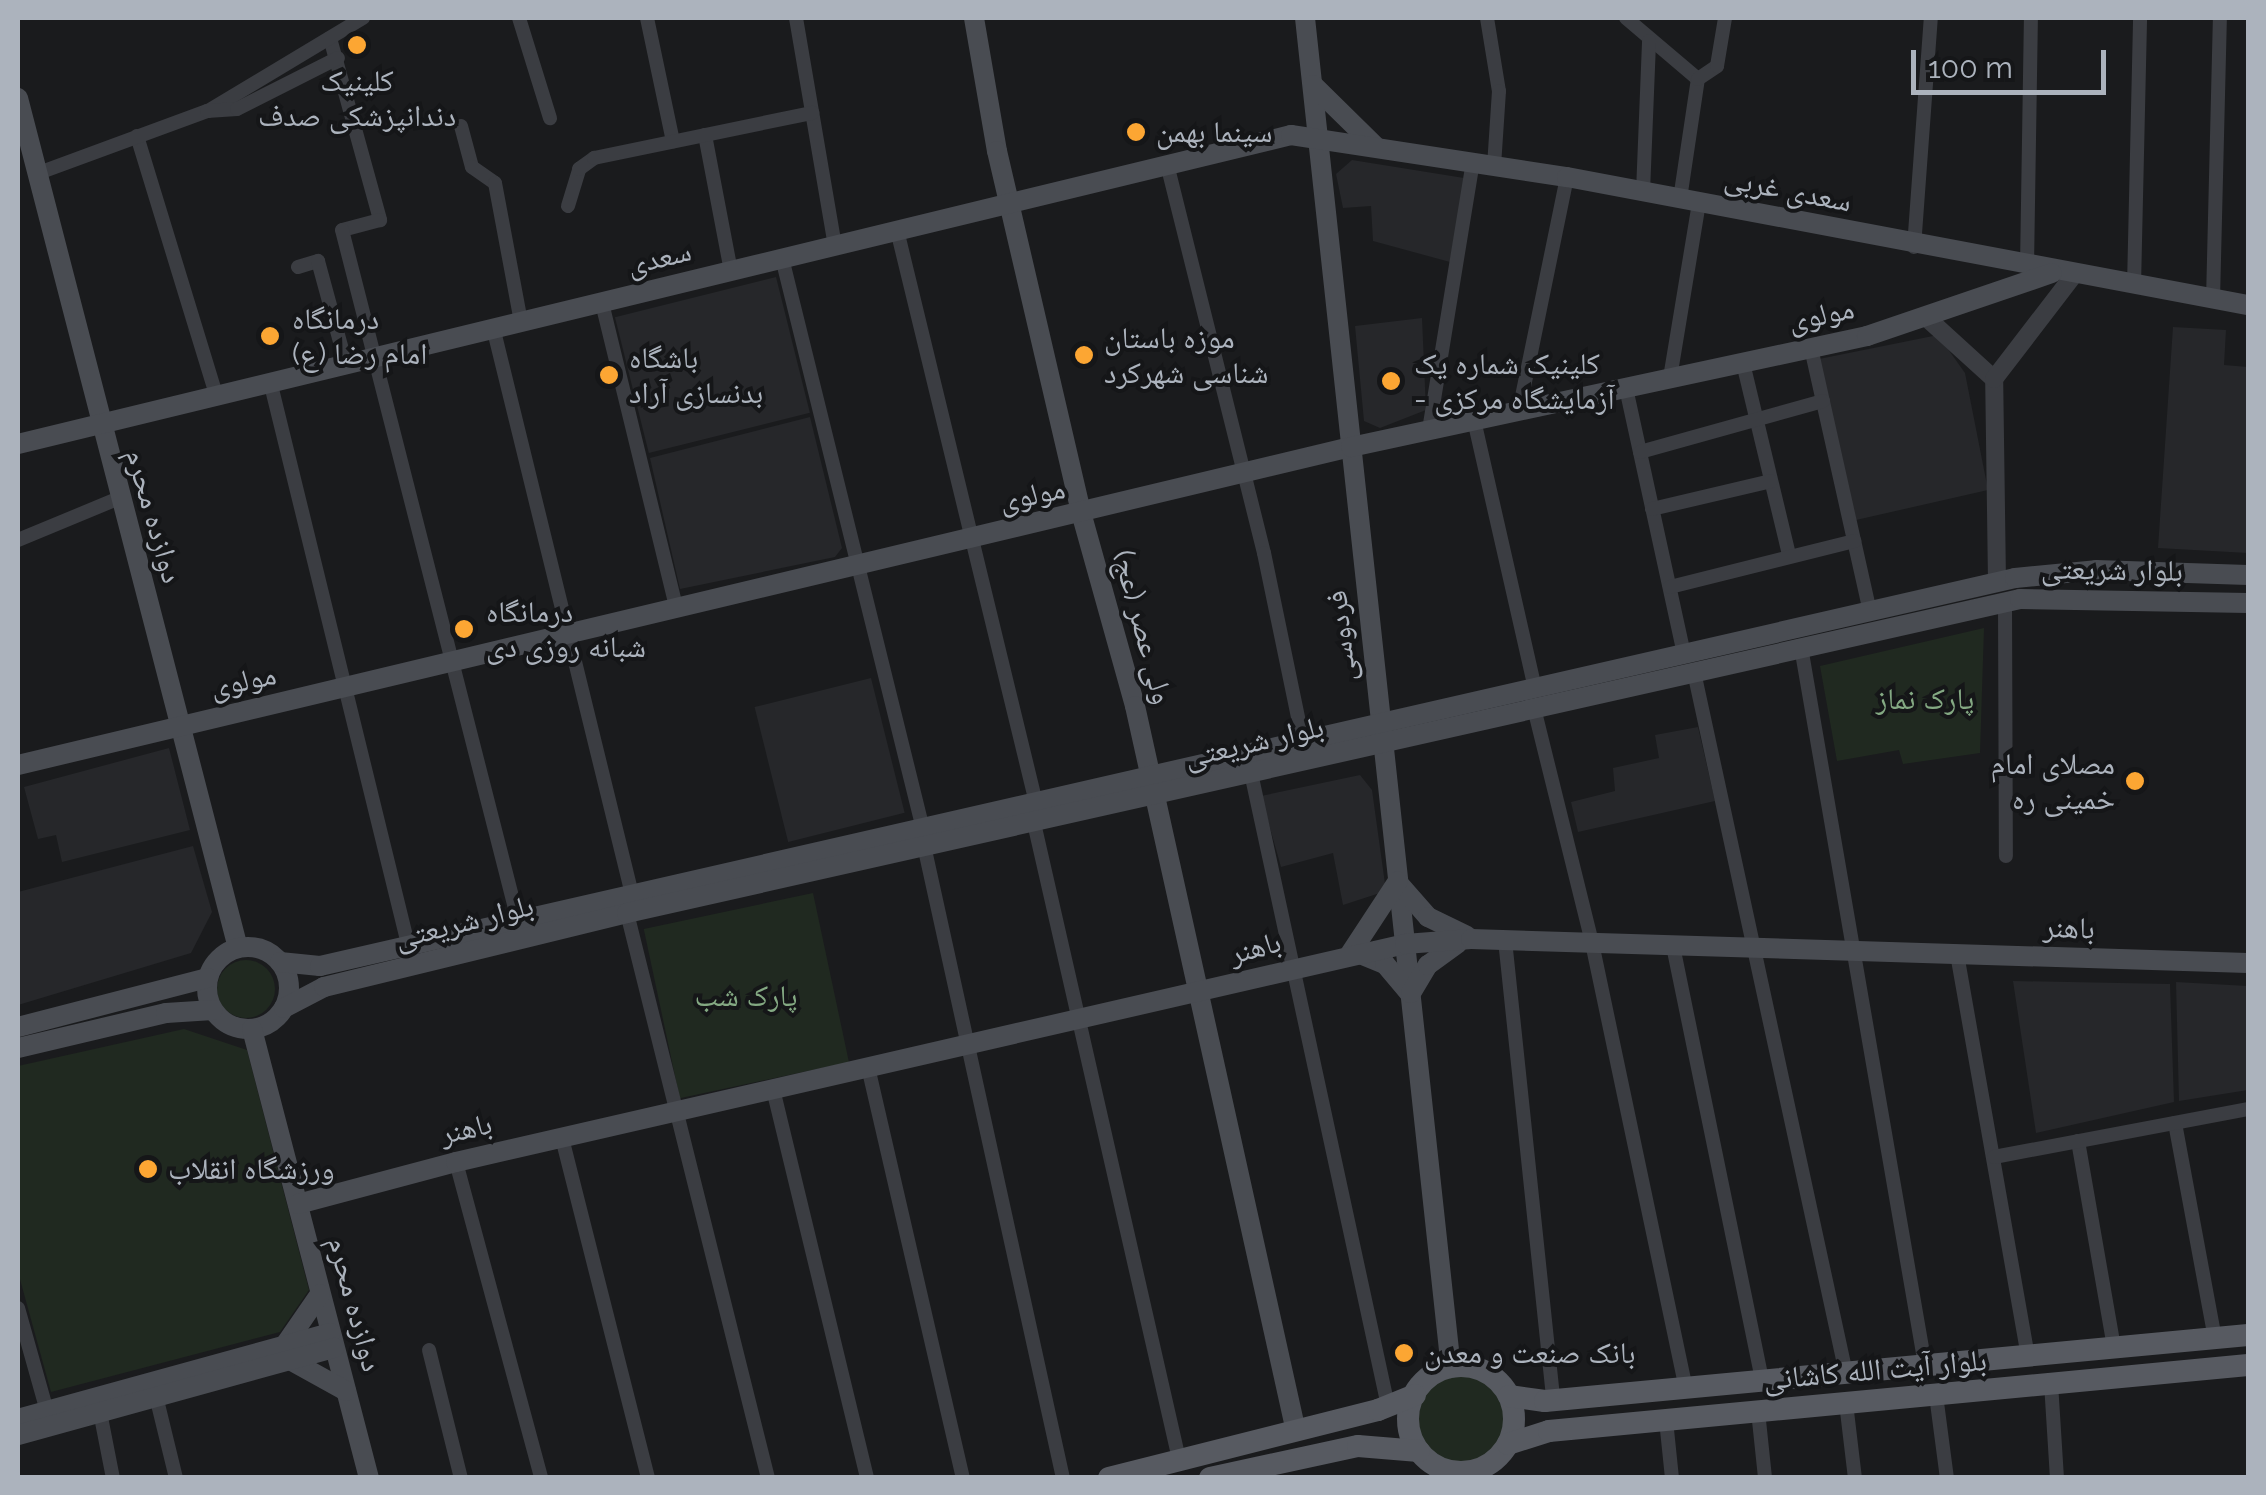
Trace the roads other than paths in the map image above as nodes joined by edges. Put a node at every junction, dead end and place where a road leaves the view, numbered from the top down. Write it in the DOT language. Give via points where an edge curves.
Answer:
graph roads {
  1 [pos="363,18"];
  2 [pos="519,18"];
  3 [pos="648,18"];
  4 [pos="796,18"];
  5 [pos="974,18"];
  6 [pos="1305,18"];
  7 [pos="1488,18"];
  8 [pos="1626,18"];
  9 [pos="1726,18"];
  10 [pos="1932,18"];
  11 [pos="2031,18"];
  12 [pos="2140,18"];
  13 [pos="2220,18"];
  14 [pos="330,38"];
  15 [pos="1649,42"];
  16 [pos="338,58"];
  17 [pos="1698,79"];
  18 [pos="1314,84"];
  19 [pos="18,98"];
  20 [pos="207,111"];
  21 [pos="812,113"];
  22 [pos="550,118"];
  23 [pos="461,126"];
  24 [pos="705,134"];
  25 [pos="137,136"];
  26 [pos="673,141"];
  27 [pos="1314,141"];
  28 [pos="1376,147"];
  29 [pos="1167,164"];
  30 [pos="1484,164"];
  31 [pos="36,174"];
  32 [pos="1567,177"];
  33 [pos="1643,192"];
  34 [pos="1009,201"];
  35 [pos="1689,201"];
  36 [pos="568,206"];
  37 [pos="897,230"];
  38 [pos="835,244"];
  39 [pos="1914,246"];
  40 [pos="782,258"];
  41 [pos="298,267"];
  42 [pos="2027,267"];
  43 [pos="731,271"];
  44 [pos="2064,274"];
  45 [pos="2134,286"];
  46 [pos="2214,300"];
  47 [pos="602,303"];
  48 [pos="2248,305"];
  49 [pos="1928,318"];
  50 [pos="521,322"];
  51 [pos="493,327"];
  52 [pos="1811,348"];
  53 [pos="374,356"];
  54 [pos="1744,363"];
  55 [pos="346,364"];
  56 [pos="1670,378"];
  57 [pos="1994,379"];
  58 [pos="270,381"];
  59 [pos="1626,388"];
  60 [pos="216,394"];
  61 [pos="1823,400"];
  62 [pos="1519,411"];
  63 [pos="1756,419"];
  64 [pos="1474,420"];
  65 [pos="98,422"];
  66 [pos="1430,430"];
  67 [pos="18,444"];
  68 [pos="1351,447"];
  69 [pos="1640,452"];
  70 [pos="1242,473"];
  71 [pos="1771,482"];
  72 [pos="117,499"];
  73 [pos="1652,509"];
  74 [pos="1082,516"];
  75 [pos="968,539"];
  76 [pos="18,540"];
  77 [pos="1854,542"];
  78 [pos="1789,555"];
  79 [pos="857,566"];
  80 [pos="2248,575"];
  81 [pos="1997,582"];
  82 [pos="1670,588"];
  83 [pos="2248,603"];
  84 [pos="2005,604"];
  85 [pos="676,607"];
  86 [pos="1870,613"];
  87 [pos="568,632"];
  88 [pos="1801,647"];
  89 [pos="454,660"];
  90 [pos="1689,663"];
  91 [pos="345,690"];
  92 [pos="1535,698"];
  93 [pos="177,726"];
  94 [pos="1382,733"];
  95 [pos="1427,733"];
  96 [pos="1303,742"];
  97 [pos="1349,751"];
  98 [pos="18,765"];
  99 [pos="1251,774"];
  100 [pos="1387,779"];
  101 [pos="1153,786"];
  102 [pos="1035,814"];
  103 [pos="924,839"];
  104 [pos="2006,856"];
  105 [pos="1398,881"];
  106 [pos="630,904"];
  107 [pos="518,920"];
  108 [pos="1472,939"];
  109 [pos="1504,940"];
  110 [pos="1592,943"];
  111 [pos="408,944"];
  112 [pos="1405,944"];
  113 [pos="1754,945"];
  114 [pos="1673,946"];
  115 [pos="238,948"];
  116 [pos="1851,949"];
  117 [pos="1350,954"];
  118 [pos="1957,954"];
  119 [pos="280,962"];
  120 [pos="2248,963"];
  121 [pos="1294,969"];
  122 [pos="208,978"];
  123 [pos="1198,995"];
  124 [pos="1410,995"];
  125 [pos="284,1008"];
  126 [pos="214,1010"];
  127 [pos="1079,1017"];
  128 [pos="18,1027"];
  129 [pos="252,1029"];
  130 [pos="965,1044"];
  131 [pos="18,1048"];
  132 [pos="868,1067"];
  133 [pos="773,1090"];
  134 [pos="2248,1109"];
  135 [pos="676,1112"];
  136 [pos="2175,1123"];
  137 [pos="562,1138"];
  138 [pos="2078,1141"];
  139 [pos="1994,1157"];
  140 [pos="456,1162"];
  141 [pos="298,1204"];
  142 [pos="320,1294"];
  143 [pos="18,1308"];
  144 [pos="2215,1338"];
  145 [pos="332,1340"];
  146 [pos="2114,1347"];
  147 [pos="2247,1349"];
  148 [pos="430,1350"];
  149 [pos="287,1352"];
  150 [pos="2028,1356"];
  151 [pos="1977,1360"];
  152 [pos="1924,1365"];
  153 [pos="1451,1368"];
  154 [pos="1846,1373"];
  155 [pos="1762,1381"];
  156 [pos="2051,1384"];
  157 [pos="1686,1388"];
  158 [pos="1980,1390"];
  159 [pos="346,1391"];
  160 [pos="1936,1394"];
  161 [pos="1415,1395"];
  162 [pos="156,1396"];
  163 [pos="1509,1396"];
  164 [pos="1549,1401"];
  165 [pos="1846,1403"];
  166 [pos="1383,1408"];
  167 [pos="47,1411"];
  168 [pos="100,1412"];
  169 [pos="1758,1412"];
  170 [pos="18,1419"];
  171 [pos="1666,1420"];
  172 [pos="1296,1427"];
  173 [pos="1550,1431"];
  174 [pos="18,1434"];
  175 [pos="1383,1444"];
  176 [pos="1508,1444"];
  177 [pos="1419,1451"];
  178 [pos="1179,1459"];
  179 [pos="1303,1466"];
  180 [pos="1458,1475"];
  181 [pos="113,1478"];
  182 [pos="176,1478"];
  183 [pos="369,1478"];
  184 [pos="461,1478"];
  185 [pos="542,1478"];
  186 [pos="648,1478"];
  187 [pos="768,1478"];
  188 [pos="867,1478"];
  189 [pos="963,1478"];
  190 [pos="1063,1478"];
  191 [pos="1110,1478"];
  192 [pos="1210,1478"];
  193 [pos="1672,1478"];
  194 [pos="1765,1478"];
  195 [pos="1855,1478"];
  196 [pos="1947,1478"];
  197 [pos="2057,1478"];
  1 -- 14 [label="street"];
  2 -- 22 [label="street"];
  3 -- 26 [label="street"];
  4 -- 21 [label="street"];
  5 -- 34 [label="main road, ولی عصر (عج)"];
  6 -- 18 [label="main road, فردوسی"];
  7 -- 30 [label="street" via="1499,92"];
  8 -- 15 [label="street"];
  9 -- 17 [label="street" via="1717,66"];
  10 -- 39 [label="street"];
  11 -- 42 [label="street"];
  12 -- 45 [label="street"];
  13 -- 46 [label="street"];
  14 -- 16 [label="street"];
  14 -- 20 [label="street"];
  15 -- 17 [label="street"];
  15 -- 33 [label="street"];
  16 -- 20 [label="street" via="237,109"];
  16 -- 53 [label="street" via="380,220 342,230"];
  17 -- 35 [label="street"];
  18 -- 27 [label="main road, فردوسی"];
  18 -- 28 [label="main road"];
  19 -- 31 [label="main road, دوازده محرم"];
  20 -- 25 [label="street"];
  21 -- 24 [label="street"];
  21 -- 38 [label="street"];
  23 -- 50 [label="street" via="472,167 495,183"];
  24 -- 26 [label="street"];
  24 -- 43 [label="street"];
  25 -- 31 [label="street"];
  25 -- 60 [label="street"];
  26 -- 36 [label="street" via="586,162"];
  27 -- 28 [label="main road, سعدی غربی"];
  27 -- 29 [label="main road, سعدی" via="1291,136"];
  27 -- 68 [label="main road, فردوسی"];
  28 -- 30 [label="main road, سعدی غربی"];
  29 -- 34 [label="main road, سعدی"];
  29 -- 70 [label="street"];
  30 -- 32 [label="main road, سعدی غربی"];
  30 -- 66 [label="street"];
  31 -- 65 [label="main road, دوازده محرم"];
  32 -- 33 [label="main road, سعدی غربی"];
  32 -- 62 [label="street"];
  33 -- 35 [label="main road, سعدی غربی"];
  34 -- 37 [label="main road, سعدی"];
  34 -- 74 [label="main road, ولی عصر (عج)"];
  35 -- 39 [label="main road, سعدی غربی"];
  35 -- 56 [label="street"];
  37 -- 38 [label="main road, سعدی"];
  37 -- 75 [label="street"];
  38 -- 40 [label="main road, سعدی"];
  39 -- 42 [label="main road, سعدی غربی"];
  40 -- 43 [label="main road, سعدی"];
  40 -- 79 [label="street"];
  41 -- 55 [label="street" via="318,262"];
  42 -- 44 [label="main road, سعدی غربی"];
  43 -- 47 [label="main road, سعدی"];
  44 -- 45 [label="main road, سعدی غربی"];
  44 -- 49 [label="main road, مولوی"];
  44 -- 57 [label="street"];
  45 -- 46 [label="main road, سعدی غربی"];
  46 -- 48 [label="main road, سعدی غربی"];
  47 -- 50 [label="main road, سعدی"];
  47 -- 85 [label="street"];
  49 -- 52 [label="main road, مولوی"];
  49 -- 57 [label="street"];
  50 -- 51 [label="main road, سعدی"];
  51 -- 53 [label="main road, سعدی"];
  51 -- 87 [label="street"];
  52 -- 54 [label="main road, مولوی"];
  52 -- 61 [label="street"];
  53 -- 55 [label="main road, سعدی"];
  53 -- 89 [label="street"];
  54 -- 56 [label="main road, مولوی"];
  54 -- 63 [label="street"];
  55 -- 58 [label="main road, سعدی"];
  56 -- 59 [label="main road, مولوی"];
  57 -- 81 [label="street"];
  58 -- 60 [label="main road, سعدی"];
  58 -- 91 [label="street"];
  59 -- 62 [label="main road, مولوی"];
  59 -- 69 [label="street"];
  60 -- 65 [label="main road, سعدی"];
  61 -- 63 [label="street"];
  61 -- 77 [label="street"];
  62 -- 64 [label="main road, مولوی"];
  63 -- 69 [label="street"];
  63 -- 71 [label="street"];
  64 -- 66 [label="main road, مولوی"];
  64 -- 92 [label="street"];
  65 -- 67 [label="main road, سعدی"];
  65 -- 72 [label="main road, دوازده محرم"];
  66 -- 68 [label="main road, مولوی"];
  68 -- 70 [label="main road, مولوی"];
  68 -- 94 [label="main road, فردوسی"];
  69 -- 73 [label="street"];
  70 -- 74 [label="main road, مولوی"];
  70 -- 96 [label="street"];
  71 -- 73 [label="street"];
  71 -- 78 [label="street"];
  72 -- 76 [label="street"];
  72 -- 93 [label="main road, دوازده محرم"];
  73 -- 82 [label="street"];
  74 -- 75 [label="main road, مولوی"];
  74 -- 101 [label="main road, ولی عصر (عج)"];
  75 -- 79 [label="main road, مولوی"];
  75 -- 102 [label="street"];
  77 -- 78 [label="street"];
  77 -- 86 [label="street"];
  78 -- 82 [label="street"];
  79 -- 85 [label="main road, مولوی"];
  79 -- 103 [label="street"];
  80 -- 81 [label="main road, بلوار شریعتی" via="2096,570"];
  81 -- 84 [label="main road"];
  81 -- 86 [label="main road, بلوار شریعتی"];
  82 -- 90 [label="street"];
  83 -- 84 [label="main road, بلوار شریعتی" via="2059,595"];
  84 -- 88 [label="main road, بلوار شریعتی"];
  84 -- 104 [label="street"];
  85 -- 87 [label="main road, مولوی"];
  86 -- 90 [label="main road, بلوار شریعتی"];
  87 -- 89 [label="main road, مولوی"];
  87 -- 106 [label="street"];
  88 -- 90 [label="main road, بلوار شریعتی"];
  88 -- 116 [label="street"];
  89 -- 91 [label="main road, مولوی"];
  89 -- 107 [label="street"];
  90 -- 92 [label="main road, بلوار شریعتی"];
  90 -- 113 [label="street"];
  91 -- 93 [label="main road, مولوی"];
  91 -- 111 [label="street"];
  92 -- 94 [label="main road, بلوار شریعتی"];
  92 -- 95 [label="main road, بلوار شریعتی"];
  92 -- 110 [label="street"];
  93 -- 98 [label="main road, مولوی"];
  93 -- 115 [label="main road, دوازده محرم"];
  94 -- 95 [label="main road, بلوار شریعتی"];
  94 -- 96 [label="main road, بلوار شریعتی"];
  94 -- 97 [label="main road, بلوار شریعتی"];
  94 -- 100 [label="main road, فردوسی"];
  95 -- 100 [label="main road"];
  96 -- 101 [label="main road, بلوار شریعتی"];
  97 -- 99 [label="main road, بلوار شریعتی"];
  97 -- 100 [label="main road"];
  99 -- 101 [label="main road, بلوار شریعتی"];
  99 -- 121 [label="street"];
  100 -- 105 [label="main road, فردوسی"];
  101 -- 102 [label="main road, بلوار شریعتی"];
  101 -- 123 [label="main road, ولی عصر (عج)"];
  102 -- 103 [label="main road, بلوار شریعتی"];
  102 -- 127 [label="street"];
  103 -- 106 [label="main road, بلوار شریعتی"];
  103 -- 130 [label="street"];
  105 -- 108 [label="main road" via="1428,917"];
  105 -- 112 [label="main road, فردوسی"];
  105 -- 117 [label="main road"];
  106 -- 107 [label="main road, بلوار شریعتی"];
  106 -- 125 [label="main road, بلوار شریعتی" via="324,987"];
  106 -- 135 [label="street"];
  107 -- 111 [label="main road, بلوار شریعتی"];
  108 -- 109 [label="main road, باهنر"];
  108 -- 112 [label="main road, باهنر"];
  108 -- 124 [label="main road" via="1436,958"];
  109 -- 110 [label="main road, باهنر"];
  109 -- 164 [label="street"];
  110 -- 114 [label="main road, باهنر"];
  110 -- 157 [label="street"];
  111 -- 119 [label="main road, بلوار شریعتی" via="320,966"];
  112 -- 117 [label="main road, باهنر"];
  112 -- 124 [label="main road, فردوسی"];
  113 -- 114 [label="main road, باهنر"];
  113 -- 116 [label="main road, باهنر"];
  113 -- 154 [label="street"];
  114 -- 155 [label="street"];
  115 -- 119 [label="main road" via="261,949"];
  115 -- 122 [label="main road" via="219,959"];
  116 -- 118 [label="main road, باهنر"];
  116 -- 152 [label="street"];
  117 -- 121 [label="main road, باهنر"];
  117 -- 124 [label="main road" via="1380,960"];
  118 -- 120 [label="main road, باهنر"];
  118 -- 139 [label="street"];
  119 -- 125 [label="main road" via="289,984"];
  121 -- 123 [label="main road, باهنر"];
  121 -- 166 [label="street"];
  122 -- 126 [label="main road"];
  122 -- 128 [label="main road"];
  123 -- 127 [label="main road, باهنر"];
  123 -- 172 [label="main road, ولی عصر (عج)"];
  124 -- 153 [label="main road, فردوسی"];
  125 -- 129 [label="main road"];
  126 -- 129 [label="main road" via="228,1024"];
  126 -- 131 [label="main road" via="166,1013"];
  127 -- 130 [label="main road, باهنر"];
  127 -- 178 [label="street"];
  129 -- 141 [label="main road, دوازده محرم"];
  130 -- 132 [label="main road, باهنر"];
  130 -- 190 [label="street"];
  132 -- 133 [label="main road, باهنر"];
  132 -- 189 [label="street"];
  133 -- 135 [label="main road, باهنر"];
  133 -- 188 [label="street"];
  134 -- 136 [label="street"];
  135 -- 137 [label="main road, باهنر"];
  135 -- 187 [label="street"];
  136 -- 138 [label="street"];
  136 -- 144 [label="street"];
  137 -- 140 [label="main road, باهنر"];
  137 -- 186 [label="street"];
  138 -- 139 [label="street"];
  138 -- 146 [label="street"];
  139 -- 150 [label="street"];
  140 -- 141 [label="main road, باهنر"];
  140 -- 185 [label="street"];
  141 -- 142 [label="main road, دوازده محرم"];
  142 -- 145 [label="main road, دوازده محرم"];
  142 -- 149 [label="main road"];
  143 -- 167 [label="street"];
  144 -- 146 [label="main road, بلوار آیت الله کاشانی"];
  144 -- 147 [label="main road, بلوار آیت الله کاشانی"];
  145 -- 149 [label="main road"];
  145 -- 159 [label="main road, دوازده محرم"];
  146 -- 150 [label="main road, بلوار آیت الله کاشانی"];
  147 -- 151 [label="main road" via="1993,1368"];
  147 -- 156 [label="main road, بلوار آیت الله کاشانی"];
  147 -- 158 [label="main road" via="1995,1379"];
  148 -- 184 [label="street"];
  149 -- 159 [label="main road"];
  149 -- 162 [label="main road"];
  149 -- 167 [label="main road"];
  150 -- 151 [label="main road, بلوار آیت الله کاشانی"];
  151 -- 152 [label="main road, بلوار آیت الله کاشانی"];
  152 -- 154 [label="main road, بلوار آیت الله کاشانی"];
  153 -- 161 [label="main road"];
  153 -- 163 [label="main road" via="1485,1372"];
  154 -- 155 [label="main road, بلوار آیت الله کاشانی"];
  155 -- 157 [label="main road, بلوار آیت الله کاشانی"];
  156 -- 158 [label="main road, بلوار آیت الله کاشانی"];
  156 -- 197 [label="street"];
  157 -- 164 [label="main road, بلوار آیت الله کاشانی"];
  158 -- 160 [label="main road, بلوار آیت الله کاشانی"];
  159 -- 183 [label="main road, دوازده محرم"];
  160 -- 165 [label="main road, بلوار آیت الله کاشانی"];
  160 -- 196 [label="street"];
  161 -- 166 [label="main road"];
  161 -- 177 [label="main road" via="1409,1424"];
  162 -- 168 [label="main road"];
  162 -- 182 [label="street"];
  163 -- 164 [label="main road, بلوار آیت الله کاشانی"];
  163 -- 176 [label="main road" via="1514,1423"];
  164 -- 173 [label="main road" via="1534,1421"];
  165 -- 169 [label="main road, بلوار آیت الله کاشانی"];
  165 -- 195 [label="street"];
  166 -- 172 [label="main road"];
  166 -- 175 [label="main road" via="1394,1423"];
  167 -- 170 [label="main road"];
  168 -- 174 [label="main road"];
  168 -- 181 [label="street"];
  169 -- 171 [label="main road, بلوار آیت الله کاشانی"];
  169 -- 194 [label="street"];
  171 -- 173 [label="main road, بلوار آیت الله کاشانی"];
  171 -- 193 [label="street"];
  172 -- 178 [label="main road"];
  173 -- 176 [label="main road, بلوار آیت الله کاشانی"];
  175 -- 177 [label="main road"];
  175 -- 179 [label="main road"];
  176 -- 180 [label="main road" via="1486,1466"];
  177 -- 180 [label="main road"];
  178 -- 191 [label="main road"];
  179 -- 192 [label="main road"];
}
